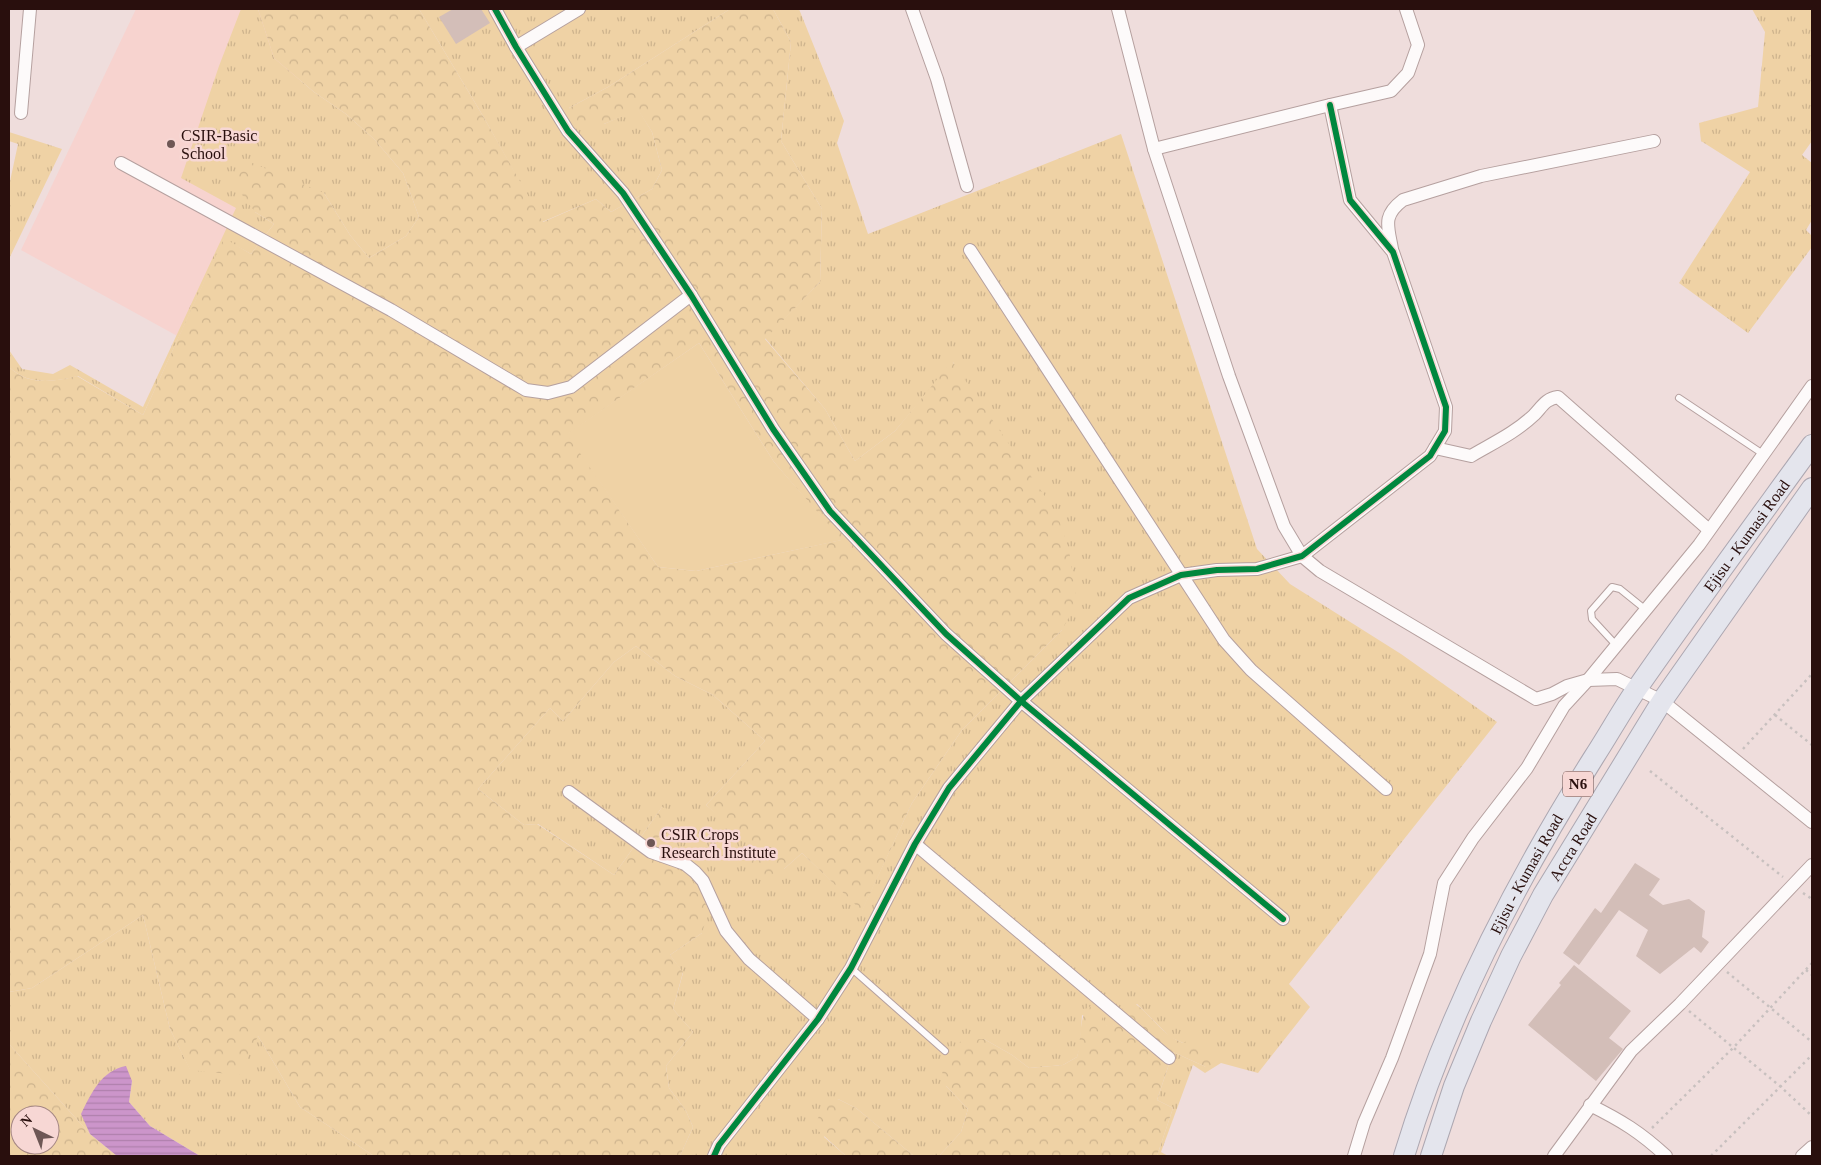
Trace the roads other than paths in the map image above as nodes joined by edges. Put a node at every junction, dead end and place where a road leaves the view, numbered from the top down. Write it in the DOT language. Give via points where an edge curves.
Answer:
graph roads {
  1 [pos="30,9"];
  2 [pos="495,9"];
  3 [pos="579,9"];
  4 [pos="912,9"];
  5 [pos="1118,9"];
  6 [pos="1406,9"];
  7 [pos="516,47"];
  8 [pos="1330,105"];
  9 [pos="21,114"];
  10 [pos="1654,141"];
  11 [pos="1154,149"];
  12 [pos="121,163"];
  13 [pos="967,186"];
  14 [pos="970,250"];
  15 [pos="1393,252"];
  16 [pos="691,295"];
  17 [pos="1812,386"];
  18 [pos="1679,398"];
  19 [pos="1812,445"];
  20 [pos="1435,448"];
  21 [pos="1763,454"];
  22 [pos="1812,488"];
  23 [pos="1709,530"];
  24 [pos="1302,556"];
  25 [pos="1181,574"];
  26 [pos="1646,610"];
  27 [pos="1616,646"];
  28 [pos="1588,680"];
  29 [pos="1637,688"];
  30 [pos="1021,701"];
  31 [pos="1662,701"];
  32 [pos="1386,789"];
  33 [pos="569,792"];
  34 [pos="1812,822"];
  35 [pos="915,844"];
  36 [pos="1812,865"];
  37 [pos="1283,919"];
  38 [pos="851,968"];
  39 [pos="818,1019"];
  40 [pos="945,1051"];
  41 [pos="1169,1058"];
  42 [pos="1590,1105"];
  43 [pos="1812,1147"];
  44 [pos="714,1156"];
  45 [pos="1354,1156"];
  46 [pos="1404,1156"];
  47 [pos="1431,1156"];
  48 [pos="1554,1156"];
  49 [pos="1666,1156"];
  50 [pos="1802,1156"];
  1 -- 9 [label="street"];
  2 -- 7 [label="street"];
  3 -- 7 [label="street"];
  4 -- 13 [label="street" via="937,79"];
  5 -- 11 [label="street"];
  6 -- 8 [label="street" via="1418,45 1408,73 1391,91"];
  7 -- 16 [label="street" via="568,131 623,192"];
  8 -- 11 [label="street"];
  8 -- 15 [label="street" via="1350,200"];
  10 -- 15 [label="street" via="1481,176 1403,200 1392,208 1387,223"];
  11 -- 24 [label="street" via="1229,376 1284,526"];
  12 -- 16 [label="street" via="391,310 526,390 548,393 572,387"];
  14 -- 25 [label="street"];
  15 -- 20 [label="street" via="1446,407 1445,431"];
  16 -- 30 [label="street" via="773,428 830,511 946,634"];
  17 -- 21 [label="street"];
  18 -- 21 [label="lane"];
  19 -- 29 [label="highway, Ejisu - Kumasi Road / N6"];
  20 -- 23 [label="street" via="1470,456 1516,431 1549,398 1558,397"];
  20 -- 24 [label="street" via="1430,456"];
  21 -- 23 [label="street"];
  22 -- 31 [label="highway, Accra Road / N6"];
  23 -- 26 [label="street"];
  24 -- 25 [label="street" via="1257,569"];
  24 -- 28 [label="street" via="1320,571 1536,699"];
  25 -- 30 [label="street" via="1129,598"];
  25 -- 32 [label="street" via="1224,640 1251,670"];
  26 -- 27 [label="street"];
  26 -- 27 [label="lane" via="1612,587 1591,611 1592,619"];
  27 -- 28 [label="street"];
  28 -- 29 [label="street" via="1617,679"];
  28 -- 45 [label="street" via="1564,706 1527,768 1473,838 1444,883 1430,954"];
  29 -- 31 [label="street"];
  29 -- 46 [label="highway, Ejisu - Kumasi Road / N6" via="1554,821 1485,950 1451,1029"];
  30 -- 35 [label="street" via="950,788"];
  30 -- 37 [label="street"];
  31 -- 34 [label="street"];
  31 -- 47 [label="highway, Accra Road / N6" via="1543,895 1511,956 1454,1086"];
  33 -- 39 [label="street" via="651,852 685,864 695,872 703,881 726,931 748,959"];
  35 -- 38 [label="street"];
  35 -- 41 [label="street"];
  36 -- 42 [label="street" via="1631,1051"];
  38 -- 39 [label="street"];
  38 -- 40 [label="lane"];
  39 -- 44 [label="street" via="719,1145"];
  42 -- 48 [label="street"];
  42 -- 49 [label="street" via="1619,1119"];
  43 -- 50 [label="street"];
}
